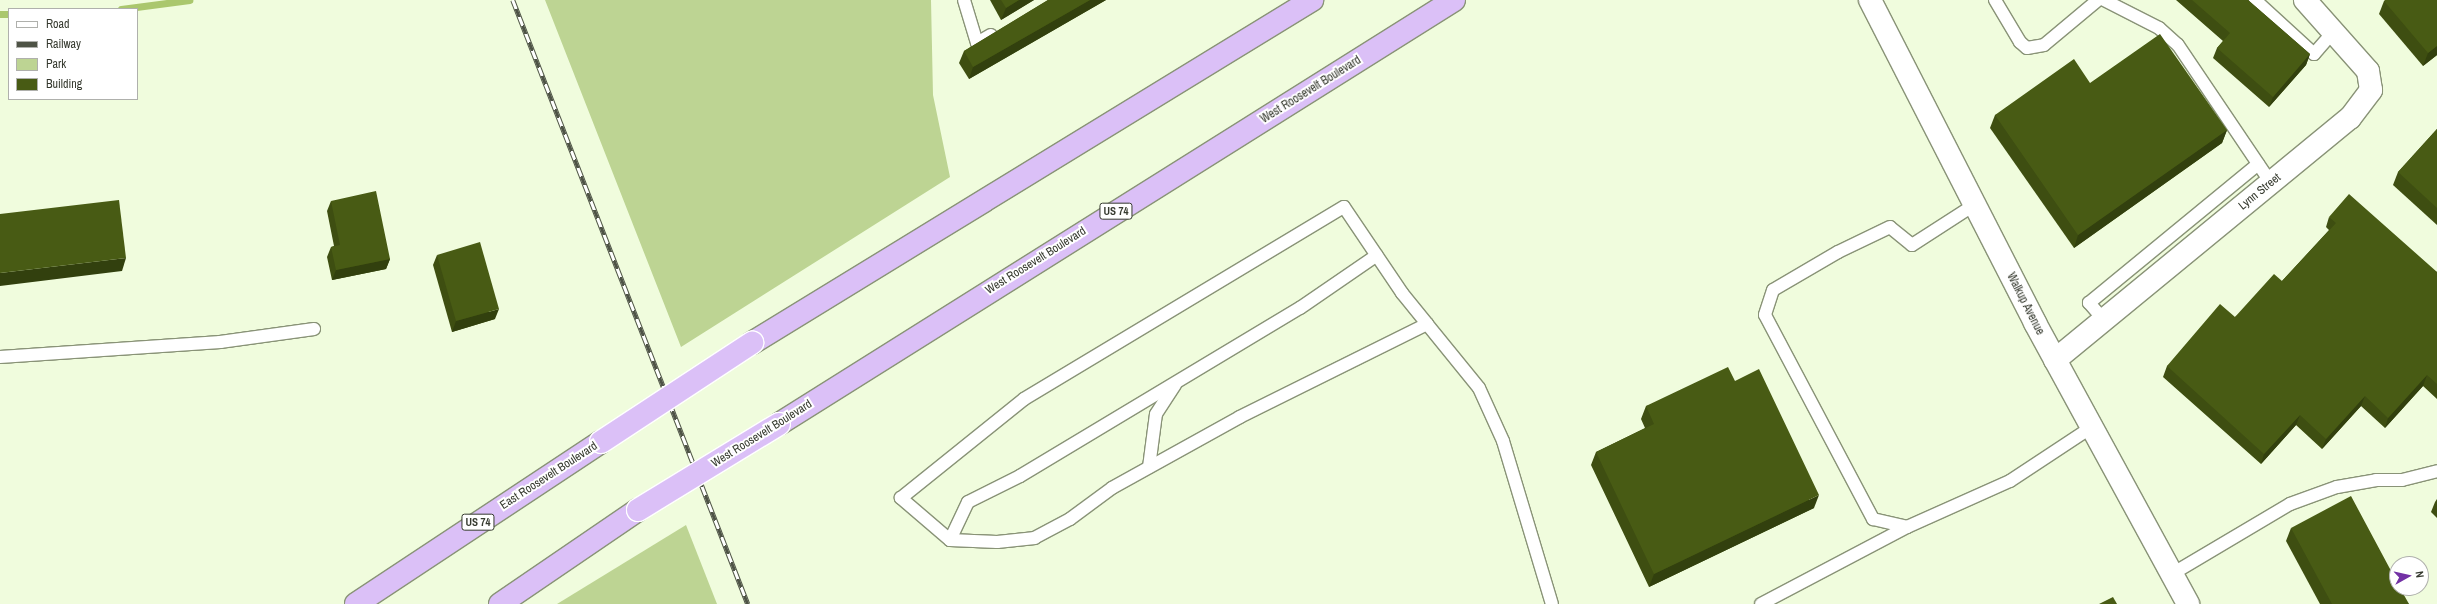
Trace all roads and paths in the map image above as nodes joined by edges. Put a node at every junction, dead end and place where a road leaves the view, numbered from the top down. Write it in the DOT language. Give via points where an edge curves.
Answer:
graph roads {
  1 [pos="964,0"];
  2 [pos="1312,0"];
  3 [pos="1454,0"];
  4 [pos="1870,0"];
  5 [pos="1996,0"];
  6 [pos="2098,0"];
  7 [pos="2104,0"];
  8 [pos="2255,0"];
  9 [pos="2310,2"];
  10 [pos="1004,28"];
  11 [pos="2334,32"];
  12 [pos="2258,164"];
  13 [pos="2271,183"];
  14 [pos="1974,205"];
  15 [pos="1377,255"];
  16 [pos="2104,320"];
  17 [pos="1427,324"];
  18 [pos="314,329"];
  19 [pos="0,357"];
  20 [pos="2055,360"];
  21 [pos="1177,382"];
  22 [pos="2092,427"];
  23 [pos="1149,467"];
  24 [pos="2437,471"];
  25 [pos="1907,527"];
  26 [pos="950,540"];
  27 [pos="2172,574"];
  28 [pos="356,604"];
  29 [pos="500,604"];
  30 [pos="1552,604"];
  31 [pos="1761,604"];
  32 [pos="2188,604"];
  1 -- 10 [label="lane" via="978,43"];
  2 -- 28 [label="highway, East Roosevelt Boulevard / US 74, bridge" via="752,343"];
  3 -- 29 [label="highway, West Roosevelt Boulevard / US 74, bridge" via="638,510"];
  4 -- 14 [label="street, Walkup Avenue"];
  5 -- 6 [label="lane" via="2020,42 2027,48 2044,45"];
  7 -- 12 [label="lane" via="2159,28 2178,45"];
  8 -- 11 [label="lane" via="2314,54"];
  9 -- 11 [label="street, Lynn Street"];
  11 -- 13 [label="street, Lynn Street" via="2368,71 2371,90 2350,118"];
  12 -- 13 [label="lane"];
  12 -- 16 [label="lane" via="2089,302"];
  13 -- 16 [label="street, Lynn Street"];
  14 -- 20 [label="street, Walkup Avenue"];
  14 -- 25 [label="lane" via="1912,245 1890,227 1838,252 1773,290 1765,315 1873,519"];
  15 -- 17 [label="lane"];
  15 -- 21 [label="lane" via="1300,308"];
  15 -- 26 [label="lane" via="1344,207 1024,399 901,498"];
  16 -- 20 [label="street, Lynn Street"];
  17 -- 23 [label="lane" via="1240,417"];
  17 -- 30 [label="lane" via="1478,388 1503,441"];
  18 -- 19 [label="lane" via="220,342"];
  20 -- 22 [label="street, Walkup Avenue"];
  21 -- 23 [label="lane" via="1156,414"];
  21 -- 26 [label="lane" via="1020,476 968,502"];
  22 -- 25 [label="lane" via="2010,481"];
  22 -- 27 [label="street, Walkup Avenue"];
  23 -- 26 [label="lane" via="1112,488 1070,519 1035,538 997,542"];
  24 -- 27 [label="lane" via="2402,480 2376,480 2337,487 2290,504"];
  25 -- 31 [label="lane"];
  27 -- 32 [label="street, Walkup Avenue"];
}
